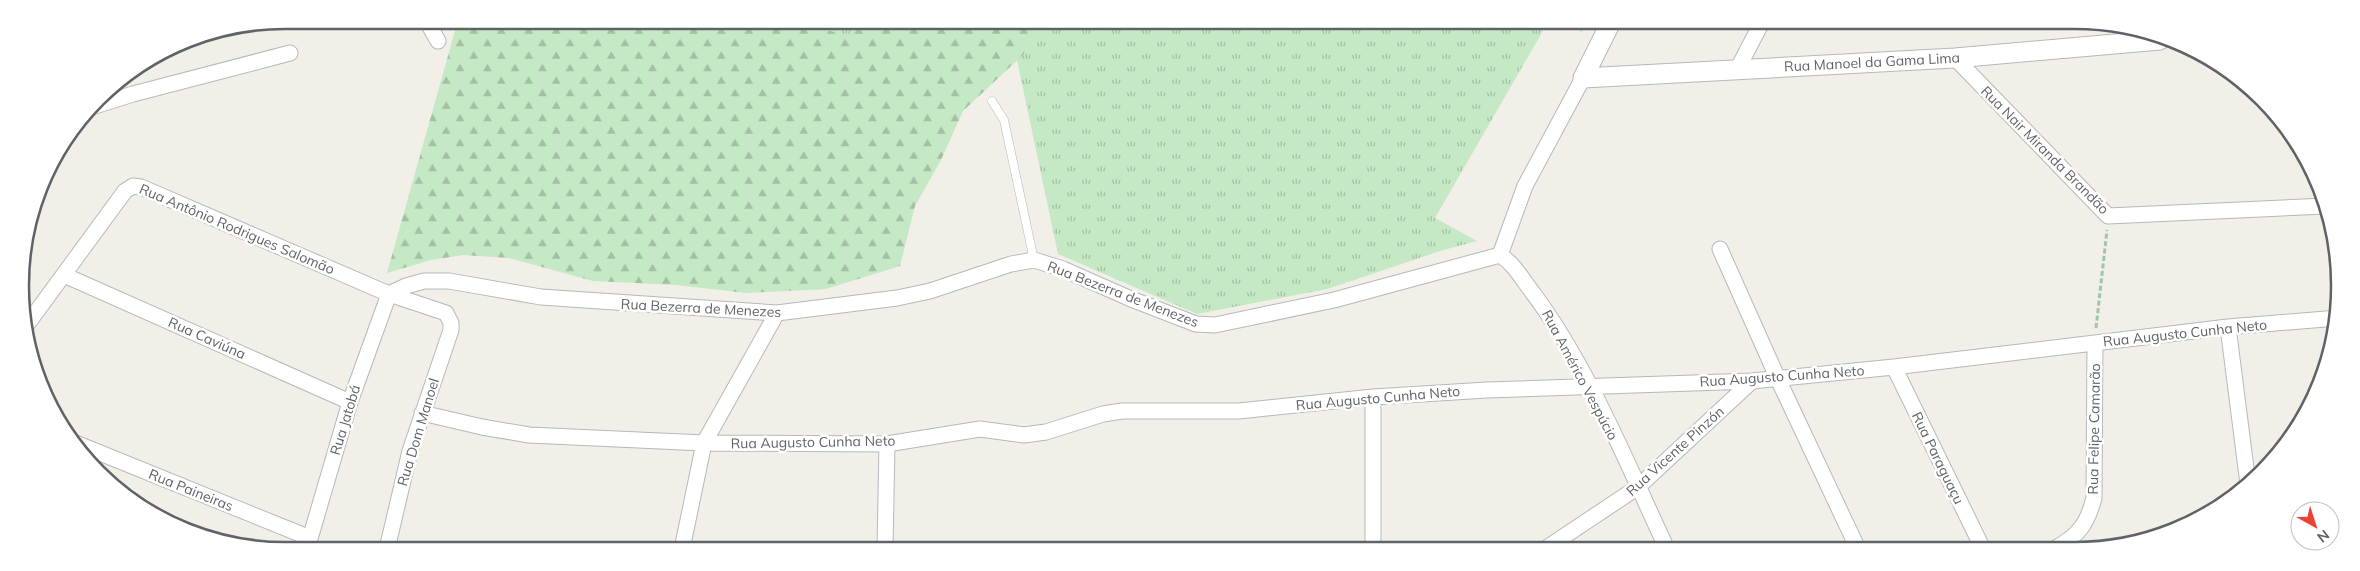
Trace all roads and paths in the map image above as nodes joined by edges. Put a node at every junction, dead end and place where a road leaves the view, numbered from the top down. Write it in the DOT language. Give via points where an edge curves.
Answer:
graph roads {
  1 [pos="431,29"];
  2 [pos="1608,29"];
  3 [pos="1758,29"];
  4 [pos="438,41"];
  5 [pos="2153,41"];
  6 [pos="290,53"];
  7 [pos="1955,58"];
  8 [pos="1737,70"];
  9 [pos="1583,78"];
  10 [pos="992,101"];
  11 [pos="105,103"];
  12 [pos="2319,206"];
  13 [pos="2108,216"];
  14 [pos="1720,249"];
  15 [pos="1500,255"];
  16 [pos="1034,260"];
  17 [pos="64,275"];
  18 [pos="389,294"];
  19 [pos="777,313"];
  20 [pos="449,317"];
  21 [pos="31,319"];
  22 [pos="2329,319"];
  23 [pos="2228,327"];
  24 [pos="2095,343"];
  25 [pos="1894,368"];
  26 [pos="1778,379"];
  27 [pos="1752,381"];
  28 [pos="1590,386"];
  29 [pos="1373,397"];
  30 [pos="350,402"];
  31 [pos="422,413"];
  32 [pos="704,443"];
  33 [pos="887,444"];
  34 [pos="87,448"];
  35 [pos="2247,476"];
  36 [pos="1638,487"];
  37 [pos="303,542"];
  38 [pos="309,542"];
  39 [pos="389,542"];
  40 [pos="683,542"];
  41 [pos="885,542"];
  42 [pos="1372,542"];
  43 [pos="1556,542"];
  44 [pos="1665,542"];
  45 [pos="1855,542"];
  46 [pos="1980,542"];
  47 [pos="2066,542"];
  1 -- 4 [label="street"];
  2 -- 9 [label="street"];
  3 -- 8 [label="street"];
  5 -- 7 [label="street, Rua Manoel da Gama Lima"];
  6 -- 11 [label="street"];
  7 -- 8 [label="street, Rua Manoel da Gama Lima"];
  7 -- 13 [label="street, Rua Nair Miranda Brandão"];
  8 -- 9 [label="street, Rua Manoel da Gama Lima"];
  9 -- 15 [label="street" via="1525,186"];
  10 -- 16 [label="lane" via="1004,120"];
  12 -- 13 [label="street, Rua Nair Miranda Brandão"];
  13 -- 24 [label="path, Rua Felipe Camarão"];
  14 -- 26 [label="street"];
  15 -- 16 [label="street, Rua Bezerra de Menezes" via="1334,300 1215,325 1196,324"];
  15 -- 28 [label="street, Rua Américo Vespúcio" via="1508,260 1543,306"];
  16 -- 19 [label="street, Rua Bezerra de Menezes" via="897,298"];
  17 -- 18 [label="street, Rua Antônio Rodrigues Salomão" via="124,191 136,186"];
  17 -- 21 [label="street, Rua Antônio Rodrigues Salomão"];
  17 -- 30 [label="street, Rua Caviúna"];
  18 -- 19 [label="street, Rua Bezerra de Menezes" via="424,282 449,281 540,297"];
  18 -- 20 [label="street, Rua Antônio Rodrigues Salomão" via="441,311"];
  18 -- 30 [label="street, Rua Jatobá"];
  19 -- 32 [label="street"];
  20 -- 31 [label="street, Rua Dom Manoel" via="451,330"];
  22 -- 23 [label="street, Rua Augusto Cunha Neto"];
  23 -- 24 [label="street, Rua Augusto Cunha Neto"];
  23 -- 35 [label="street"];
  24 -- 25 [label="street, Rua Augusto Cunha Neto"];
  24 -- 47 [label="street, Rua Felipe Camarão" via="2094,498 2087,522"];
  25 -- 26 [label="street, Rua Augusto Cunha Neto"];
  25 -- 46 [label="street, Rua Paraguaçu"];
  26 -- 27 [label="street, Rua Augusto Cunha Neto"];
  26 -- 45 [label="street"];
  27 -- 28 [label="street, Rua Augusto Cunha Neto"];
  27 -- 36 [label="street, Rua Vicente Pinzón"];
  28 -- 29 [label="street, Rua Augusto Cunha Neto"];
  28 -- 36 [label="street, Rua Américo Vespúcio"];
  29 -- 33 [label="street, Rua Augusto Cunha Neto" via="1239,411 1122,411 1046,432 1024,435 980,429"];
  29 -- 42 [label="street"];
  30 -- 38 [label="street, Rua Jatobá"];
  31 -- 32 [label="street, Rua Augusto Cunha Neto" via="529,435"];
  31 -- 39 [label="street, Rua Dom Manoel"];
  32 -- 33 [label="street, Rua Augusto Cunha Neto"];
  32 -- 40 [label="street"];
  33 -- 41 [label="street"];
  34 -- 37 [label="street, Rua Paineiras"];
  36 -- 43 [label="street, Rua Vicente Pinzón"];
  36 -- 44 [label="street, Rua Américo Vespúcio"];
}
